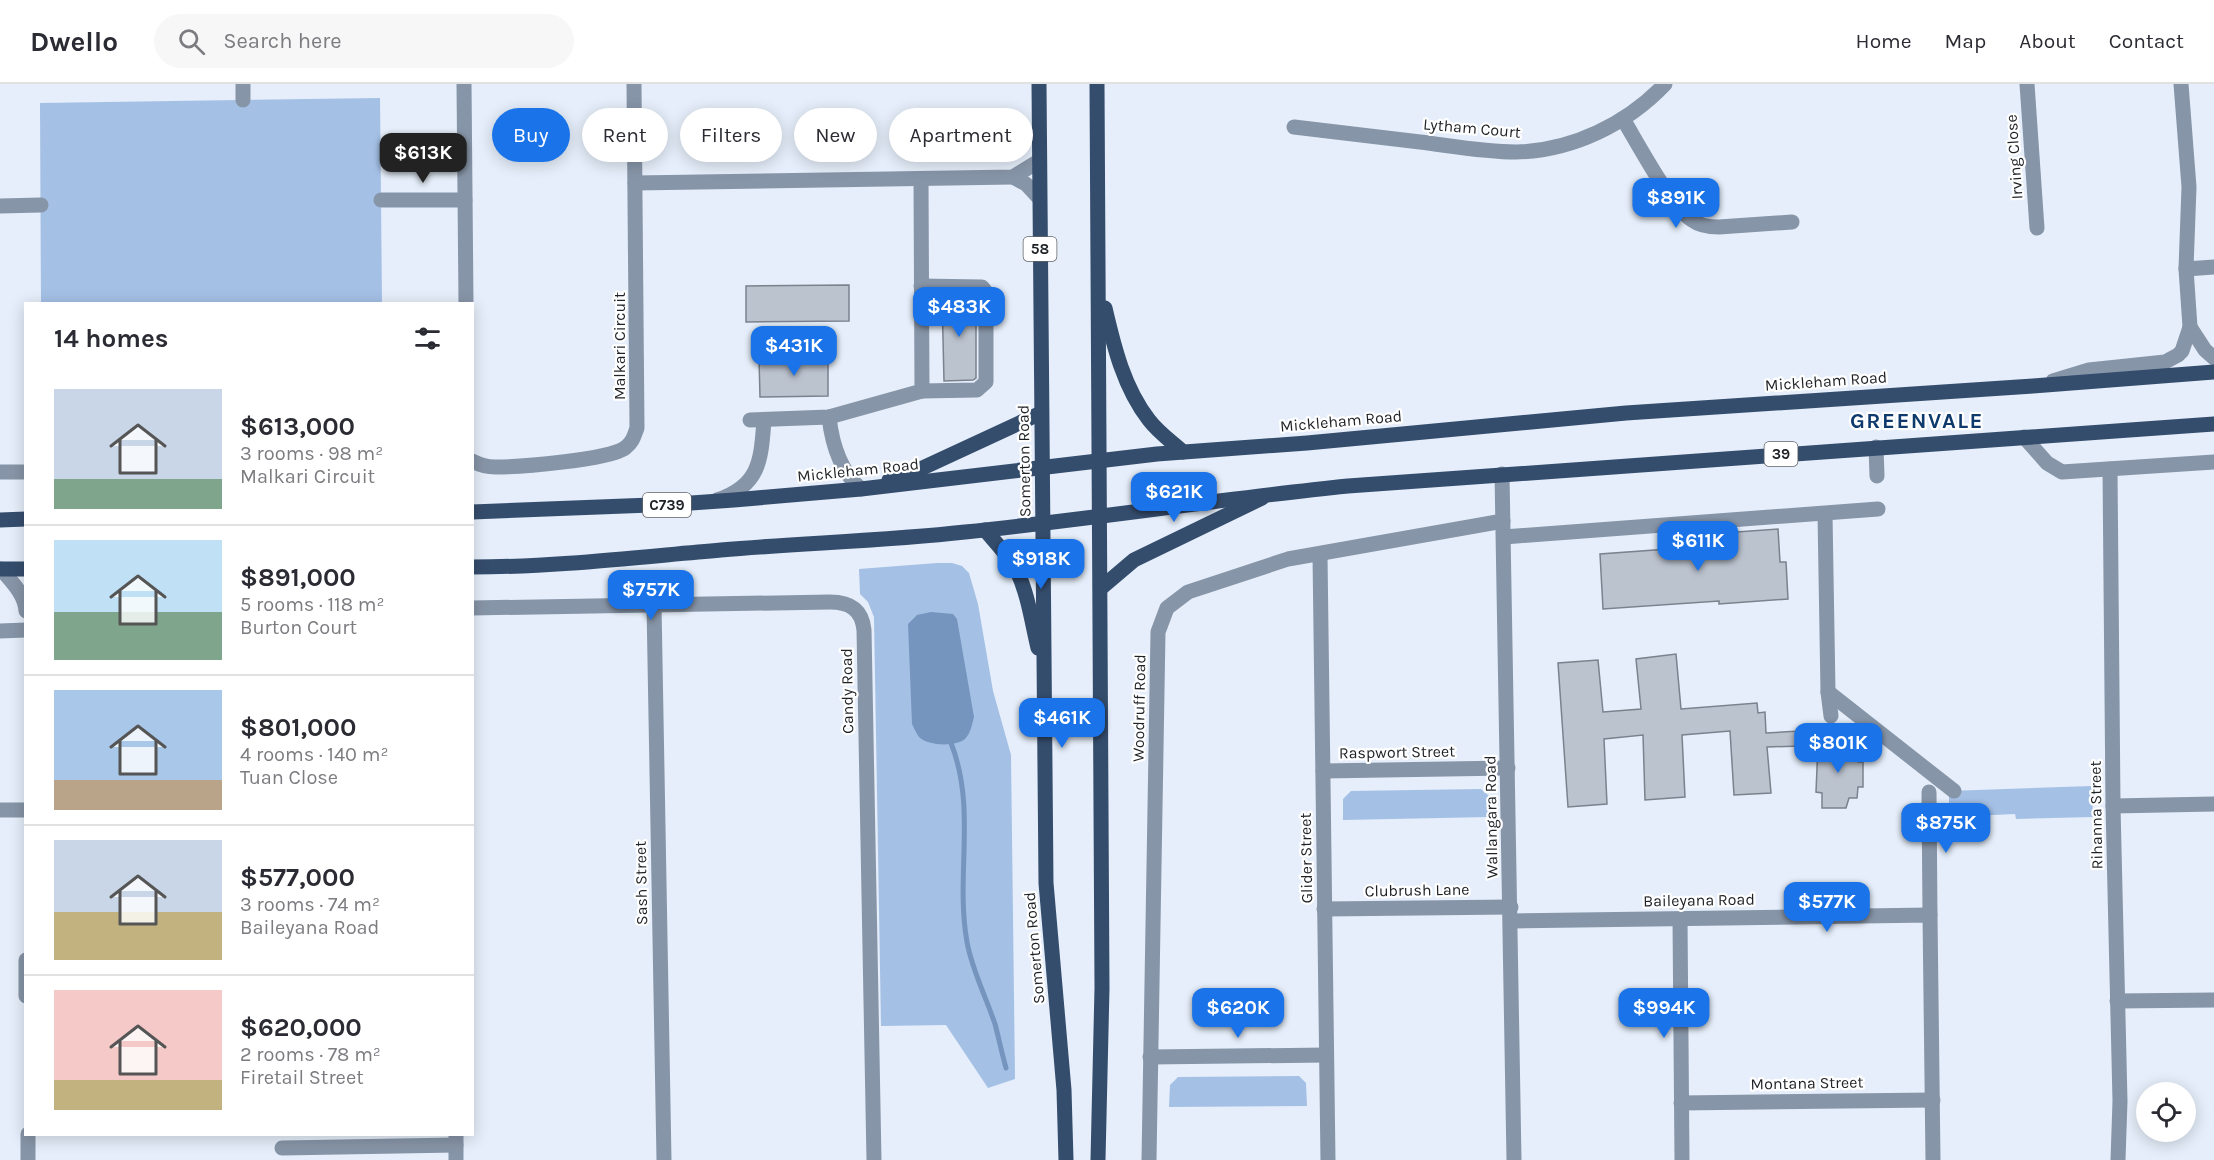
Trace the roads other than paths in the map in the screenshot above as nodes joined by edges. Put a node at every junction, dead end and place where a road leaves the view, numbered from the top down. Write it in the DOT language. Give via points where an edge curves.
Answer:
graph roads {
  1 [pos="243,84"];
  2 [pos="464,84"];
  3 [pos="634,84"];
  4 [pos="1039,84"];
  5 [pos="1097,84"];
  6 [pos="1665,84"];
  7 [pos="2027,84"];
  8 [pos="2181,84"];
  9 [pos="243,100"];
  10 [pos="1623,119"];
  11 [pos="1294,127"];
  12 [pos="1039,161"];
  13 [pos="1013,177"];
  14 [pos="921,179"];
  15 [pos="635,183"];
  16 [pos="1039,198"];
  17 [pos="465,200"];
  18 [pos="381,201"];
  19 [pos="41,205"];
  20 [pos="0,206"];
  21 [pos="1792,222"];
  22 [pos="2037,228"];
  23 [pos="2214,267"];
  24 [pos="2186,269"];
  25 [pos="1099,282"];
  26 [pos="921,286"];
  27 [pos="466,302"];
  28 [pos="2190,323"];
  29 [pos="2214,358"];
  30 [pos="2214,372"];
  31 [pos="2033,386"];
  32 [pos="922,391"];
  33 [pos="1041,413"];
  34 [pos="829,417"];
  35 [pos="2214,424"];
  36 [pos="2024,437"];
  37 [pos="1876,447"];
  38 [pos="1184,452"];
  39 [pos="1100,461"];
  40 [pos="474,462"];
  41 [pos="2214,462"];
  42 [pos="1042,468"];
  43 [pos="2110,469"];
  44 [pos="0,472"];
  45 [pos="24,472"];
  46 [pos="1502,474"];
  47 [pos="1878,476"];
  48 [pos="861,489"];
  49 [pos="1270,494"];
  50 [pos="710,502"];
  51 [pos="1878,508"];
  52 [pos="474,512"];
  53 [pos="1825,514"];
  54 [pos="1100,517"];
  55 [pos="24,519"];
  56 [pos="0,520"];
  57 [pos="1503,521"];
  58 [pos="1042,523"];
  59 [pos="985,530"];
  60 [pos="1504,537"];
  61 [pos="1320,555"];
  62 [pos="474,567"];
  63 [pos="0,569"];
  64 [pos="24,569"];
  65 [pos="1101,588"];
  66 [pos="24,602"];
  67 [pos="654,605"];
  68 [pos="474,608"];
  69 [pos="24,630"];
  70 [pos="0,631"];
  71 [pos="1044,675"];
  72 [pos="1828,692"];
  73 [pos="1831,716"];
  74 [pos="1508,768"];
  75 [pos="1323,771"];
  76 [pos="1954,791"];
  77 [pos="1929,792"];
  78 [pos="2214,804"];
  79 [pos="2113,806"];
  80 [pos="0,810"];
  81 [pos="24,810"];
  82 [pos="1324,909"];
  83 [pos="1511,914"];
  84 [pos="1930,915"];
  85 [pos="1680,919"];
  86 [pos="2214,1000"];
  87 [pos="2117,1001"];
  88 [pos="1326,1055"];
  89 [pos="1150,1057"];
  90 [pos="1933,1100"];
  91 [pos="1681,1103"];
  92 [pos="28,1136"];
  93 [pos="456,1146"];
  94 [pos="282,1148"];
  95 [pos="28,1160"];
  96 [pos="664,1160"];
  97 [pos="874,1160"];
  98 [pos="1066,1160"];
  99 [pos="1098,1160"];
  100 [pos="1149,1160"];
  101 [pos="1328,1160"];
  102 [pos="1514,1160"];
  103 [pos="1682,1160"];
  104 [pos="1934,1160"];
  105 [pos="2118,1160"];
  1 -- 9 [label="street"];
  2 -- 17 [label="street"];
  3 -- 15 [label="street, Malkari Circuit"];
  4 -- 12 [label="main road, Somerton Road / 58"];
  5 -- 25 [label="main road"];
  6 -- 10 [label="street, Lytham Court"];
  7 -- 22 [label="street, Irving Close"];
  8 -- 24 [label="street" via="2189,187"];
  10 -- 11 [label="street, Lytham Court" via="1580,140 1518,152"];
  10 -- 21 [label="street" via="1676,205 1692,221 1709,227"];
  12 -- 13 [label="street"];
  12 -- 16 [label="main road, Somerton Road / 58"];
  13 -- 14 [label="street"];
  13 -- 16 [label="street"];
  14 -- 15 [label="street"];
  14 -- 26 [label="street"];
  15 -- 40 [label="street, Malkari Circuit" via="637,428 633,441 612,453 567,461 494,467"];
  16 -- 33 [label="main road, Somerton Road / 58"];
  17 -- 18 [label="street"];
  17 -- 27 [label="street"];
  19 -- 20 [label="street"];
  23 -- 24 [label="street"];
  24 -- 28 [label="street"];
  25 -- 38 [label="main road" via="1116,356 1135,398 1150,422"];
  25 -- 39 [label="main road"];
  26 -- 32 [label="street"];
  26 -- 32 [label="street" via="982,287 986,292 986,382 977,390"];
  28 -- 29 [label="street"];
  28 -- 31 [label="street" via="2182,351 2165,362 2089,370"];
  30 -- 31 [label="main road, Mickleham Road"];
  31 -- 38 [label="main road, Mickleham Road" via="1626,413"];
  32 -- 34 [label="street"];
  33 -- 42 [label="main road, Somerton Road / 58"];
  33 -- 48 [label="main road" via="916,471"];
  34 -- 48 [label="street" via="834,447 844,470"];
  34 -- 50 [label="street" via="757,420 760,461 748,484 733,495"];
  35 -- 36 [label="main road, 39"];
  36 -- 37 [label="main road, 39"];
  36 -- 43 [label="street" via="2057,470"];
  37 -- 46 [label="main road, 39"];
  37 -- 47 [label="street"];
  38 -- 39 [label="main road, Mickleham Road"];
  39 -- 42 [label="main road, Mickleham Road / C739"];
  39 -- 54 [label="main road"];
  41 -- 43 [label="street"];
  42 -- 48 [label="main road, Mickleham Road / C739"];
  42 -- 58 [label="main road, Somerton Road / 58"];
  43 -- 79 [label="street, Rihanna Street"];
  44 -- 45 [label="street"];
  46 -- 49 [label="main road, 39"];
  46 -- 57 [label="street, Wallangara Road"];
  48 -- 50 [label="main road, Mickleham Road / C739"];
  49 -- 54 [label="main road, 39"];
  49 -- 65 [label="main road" via="1134,560"];
  50 -- 52 [label="main road, Mickleham Road / C739"];
  51 -- 53 [label="street"];
  53 -- 60 [label="street"];
  53 -- 72 [label="street"];
  54 -- 58 [label="main road, 39"];
  54 -- 65 [label="main road"];
  55 -- 56 [label="main road"];
  57 -- 60 [label="street, Wallangara Road"];
  57 -- 61 [label="street, Woodruff Road"];
  58 -- 59 [label="main road"];
  58 -- 71 [label="main road, Somerton Road / 58"];
  59 -- 62 [label="main road"];
  59 -- 71 [label="main road" via="1017,571"];
  60 -- 74 [label="street, Wallangara Road"];
  61 -- 75 [label="street, Glider Street"];
  61 -- 89 [label="street, Woodruff Road" via="1288,559 1188,592 1167,608 1158,632"];
  63 -- 64 [label="main road"];
  63 -- 66 [label="street"];
  65 -- 99 [label="main road" via="1102,988"];
  67 -- 68 [label="street, Candy Road"];
  67 -- 96 [label="street, Sash Street"];
  67 -- 97 [label="street, Candy Road" via="838,602 861,615"];
  69 -- 70 [label="street"];
  71 -- 98 [label="main road, Somerton Road / 58" via="1047,903 1064,1090"];
  72 -- 73 [label="street"];
  72 -- 76 [label="street"];
  74 -- 75 [label="street, Raspwort Street"];
  74 -- 83 [label="street, Wallangara Road"];
  75 -- 82 [label="street, Glider Street"];
  77 -- 84 [label="street"];
  78 -- 79 [label="street"];
  79 -- 87 [label="street, Rihanna Street"];
  80 -- 81 [label="street"];
  82 -- 83 [label="street, Clubrush Lane"];
  82 -- 88 [label="street, Glider Street"];
  83 -- 85 [label="street, Baileyana Road"];
  83 -- 102 [label="street, Wallangara Road"];
  84 -- 85 [label="street, Baileyana Road"];
  84 -- 90 [label="street"];
  85 -- 91 [label="street"];
  86 -- 87 [label="street"];
  87 -- 105 [label="street, Rihanna Street"];
  88 -- 89 [label="street"];
  88 -- 101 [label="street, Glider Street"];
  89 -- 100 [label="street, Woodruff Road"];
  90 -- 91 [label="street, Montana Street"];
  90 -- 104 [label="street"];
  91 -- 103 [label="street"];
  92 -- 95 [label="street"];
  93 -- 94 [label="street"];
}
